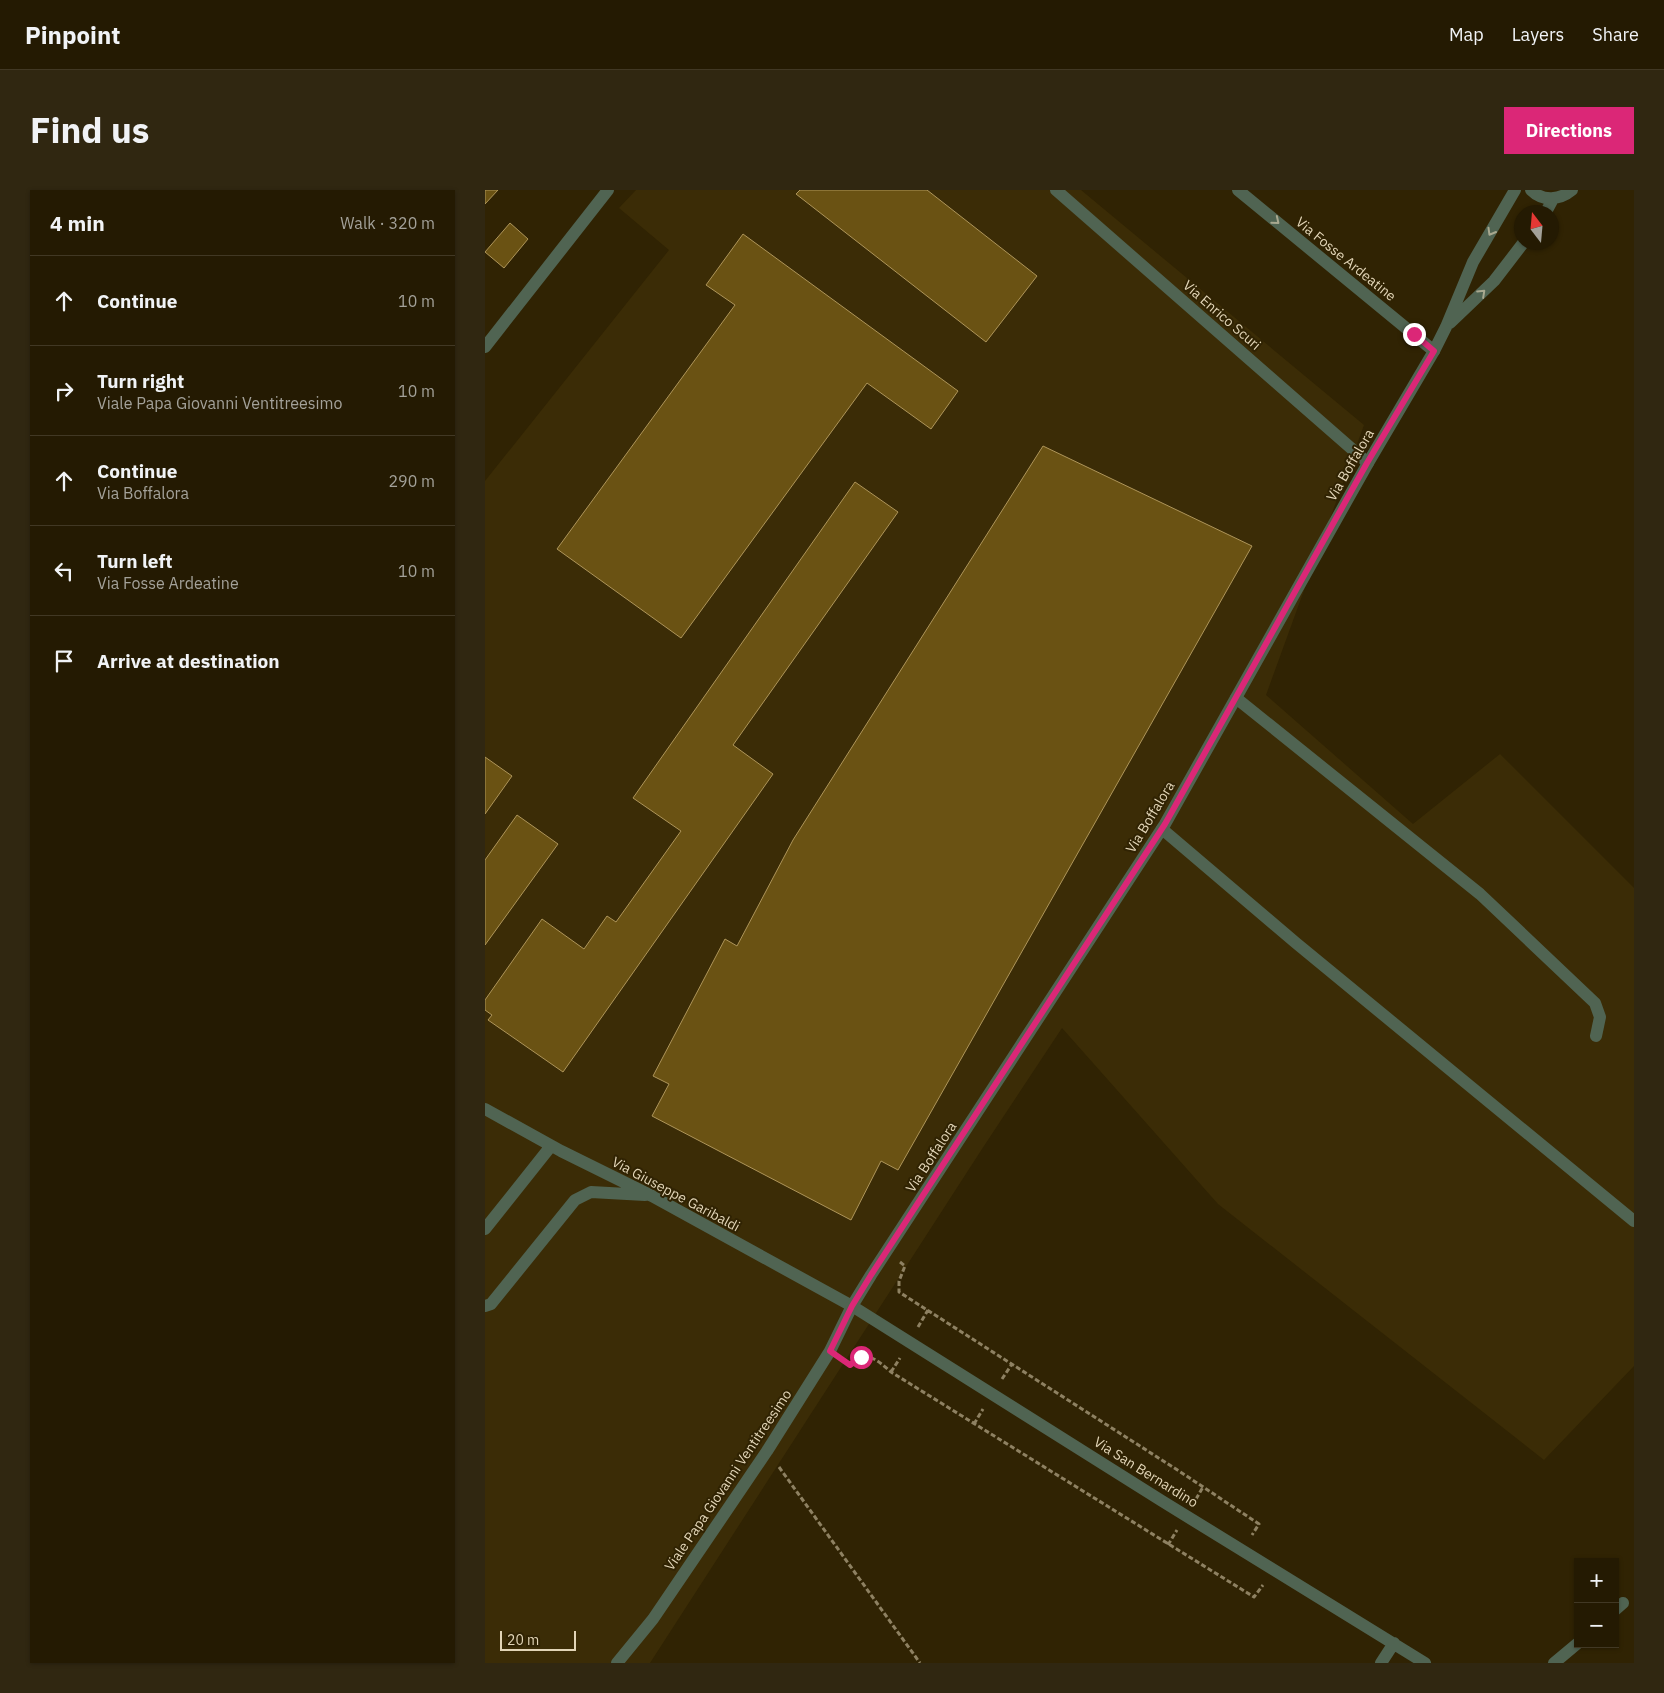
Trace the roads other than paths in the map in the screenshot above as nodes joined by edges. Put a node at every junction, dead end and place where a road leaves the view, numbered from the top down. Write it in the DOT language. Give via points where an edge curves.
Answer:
graph roads {
  1 [pos="608,190"];
  2 [pos="1056,190"];
  3 [pos="1239,190"];
  4 [pos="1515,190"];
  5 [pos="1531,190"];
  6 [pos="1572,190"];
  7 [pos="1553,199"];
  8 [pos="1550,205"];
  9 [pos="1519,250"];
  10 [pos="1446,327"];
  11 [pos="485,347"];
  12 [pos="1434,351"];
  13 [pos="1367,463"];
  14 [pos="1236,698"];
  15 [pos="1162,829"];
  16 [pos="1596,1036"];
  17 [pos="485,1109"];
  18 [pos="551,1146"];
  19 [pos="652,1196"];
  20 [pos="1634,1221"];
  21 [pos="485,1229"];
  22 [pos="485,1306"];
  23 [pos="852,1306"];
  24 [pos="1393,1643"];
  25 [pos="1574,1646"];
  26 [pos="617,1663"];
  27 [pos="1381,1663"];
  28 [pos="1425,1663"];
  29 [pos="1554,1663"];
  1 -- 11 [label="street"];
  2 -- 13 [label="street, Via Enrico Scuri"];
  3 -- 12 [label="street, Via Fosse Ardeatine, one-way"];
  4 -- 10 [label="street, Via Boffalora, one-way" via="1473,262"];
  5 -- 7 [label="street" via="1543,198"];
  6 -- 7 [label="street"];
  7 -- 8 [label="street"];
  10 -- 9 [label="street, Via Boffalora, one-way" via="1494,281"];
  10 -- 12 [label="street, Via Boffalora"];
  12 -- 13 [label="street, Via Boffalora"];
  13 -- 14 [label="street, Via Boffalora"];
  14 -- 15 [label="street, Via Boffalora"];
  14 -- 16 [label="street" via="1487,901 1595,1004 1600,1017"];
  15 -- 20 [label="street"];
  15 -- 23 [label="street, Via Boffalora"];
  17 -- 18 [label="street, Via Giuseppe Garibaldi"];
  18 -- 19 [label="street, Via Giuseppe Garibaldi"];
  18 -- 21 [label="street"];
  19 -- 22 [label="street" via="591,1192 575,1200 491,1304"];
  19 -- 23 [label="street, Via Giuseppe Garibaldi"];
  23 -- 24 [label="street, Via San Bernardino"];
  23 -- 26 [label="street, Viale Papa Giovanni Ventitreesimo" via="830,1351 767,1451 653,1619"];
  24 -- 27 [label="street"];
  24 -- 28 [label="street, Via San Bernardino"];
  25 -- 29 [label="street"];
}
